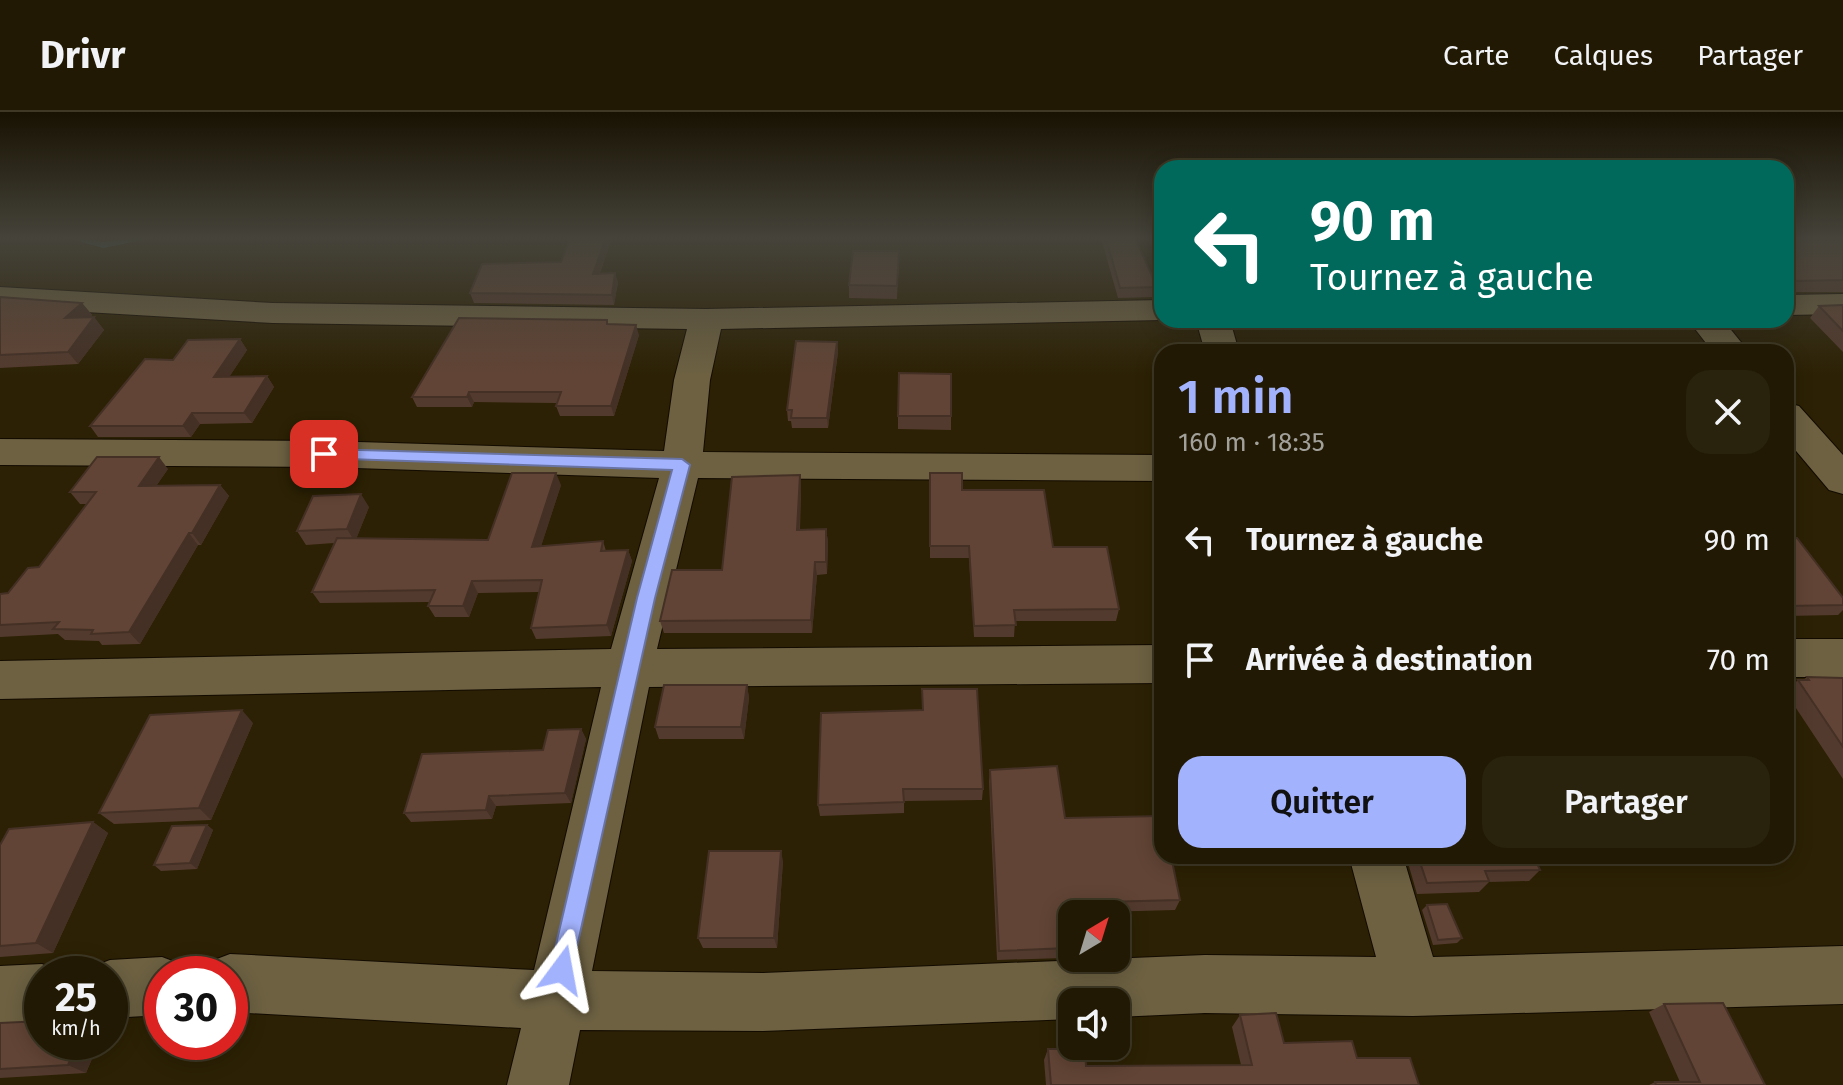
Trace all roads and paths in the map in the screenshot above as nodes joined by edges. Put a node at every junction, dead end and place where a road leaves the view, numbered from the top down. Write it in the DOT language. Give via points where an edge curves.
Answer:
graph roads {
  1 [pos="0,297"];
  2 [pos="1843,304"];
  3 [pos="1794,305"];
  4 [pos="1154,310"];
  5 [pos="706,319"];
  6 [pos="1712,328"];
  7 [pos="1725,344"];
  8 [pos="1794,429"];
  9 [pos="1794,431"];
  10 [pos="1843,436"];
  11 [pos="0,452"];
  12 [pos="682,465"];
  13 [pos="1154,468"];
  14 [pos="1843,480"];
  15 [pos="1794,658"];
  16 [pos="1843,658"];
  17 [pos="1154,664"];
  18 [pos="629,668"];
  19 [pos="0,680"];
  20 [pos="1378,864"];
  21 [pos="1843,975"];
  22 [pos="248,984"];
  23 [pos="1413,987"];
  24 [pos="24,994"];
  25 [pos="0,995"];
  26 [pos="555,1000"];
  27 [pos="538,1085"];
  1 -- 5 [label="street" via="273,313"];
  2 -- 3 [label="street"];
  4 -- 5 [label="street"];
  5 -- 12 [label="street"];
  6 -- 7 [label="street"];
  8 -- 10 [label="street"];
  9 -- 14 [label="street"];
  11 -- 12 [label="street" via="324,454"];
  12 -- 13 [label="street"];
  12 -- 18 [label="street"];
  15 -- 16 [label="street"];
  17 -- 18 [label="street"];
  18 -- 19 [label="street"];
  18 -- 26 [label="street"];
  20 -- 23 [label="street"];
  21 -- 23 [label="street"];
  22 -- 26 [label="street"];
  23 -- 26 [label="street" via="1205,984 763,1002"];
  24 -- 25 [label="street"];
  26 -- 27 [label="street"];
}
